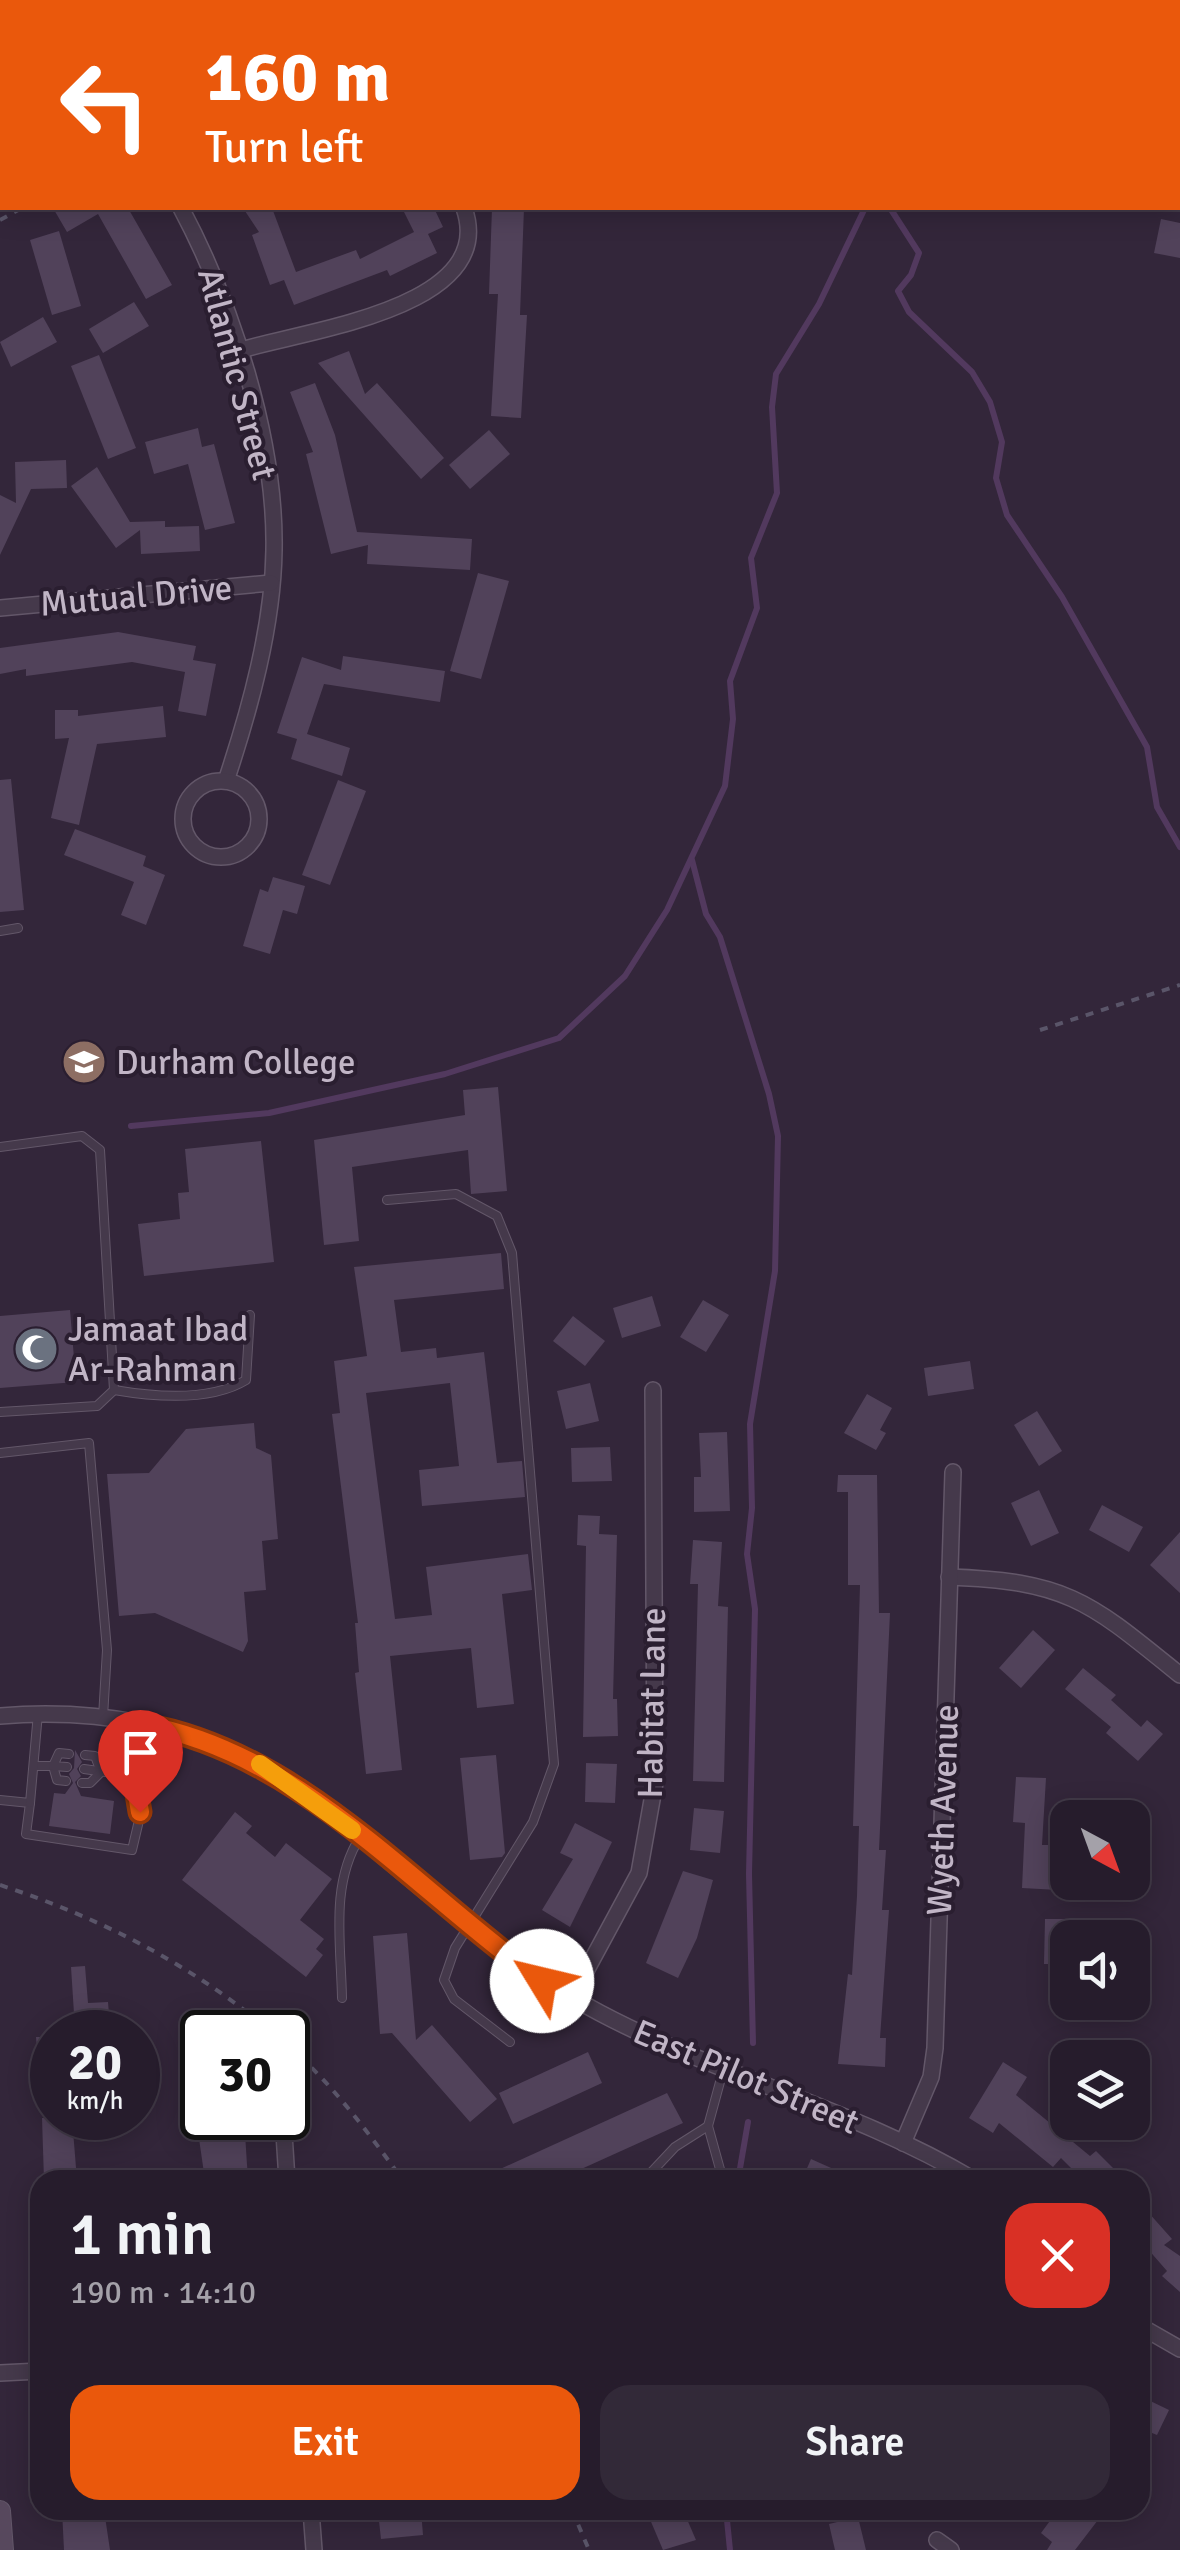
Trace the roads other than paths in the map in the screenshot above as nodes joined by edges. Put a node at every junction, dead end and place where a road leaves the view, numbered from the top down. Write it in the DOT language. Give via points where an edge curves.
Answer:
graph roads {
  1 [pos="182,210"];
  2 [pos="464,210"];
  3 [pos="238,351"];
  4 [pos="271,583"];
  5 [pos="0,608"];
  6 [pos="226,781"];
  7 [pos="18,928"];
  8 [pos="0,931"];
  9 [pos="0,1148"];
  10 [pos="387,1200"];
  11 [pos="250,1315"];
  12 [pos="114,1390"];
  13 [pos="653,1390"];
  14 [pos="0,1412"];
  15 [pos="0,1452"];
  16 [pos="952,1472"];
  17 [pos="950,1577"];
  18 [pos="1180,1676"];
  19 [pos="38,1713"];
  20 [pos="0,1716"];
  21 [pos="103,1717"];
  22 [pos="145,1725"];
  23 [pos="69,1754"];
  24 [pos="85,1755"];
  25 [pos="34,1766"];
  26 [pos="53,1766"];
  27 [pos="67,1767"];
  28 [pos="84,1769"];
  29 [pos="101,1772"];
  30 [pos="134,1776"];
  31 [pos="66,1781"];
  32 [pos="82,1783"];
  33 [pos="0,1800"];
  34 [pos="30,1802"];
  35 [pos="360,1837"];
  36 [pos="469,1926"];
  37 [pos="572,1997"];
  38 [pos="342,1998"];
  39 [pos="510,2042"];
  40 [pos="723,2070"];
  41 [pos="708,2126"];
  42 [pos="284,2140"];
  43 [pos="903,2142"];
  44 [pos="286,2170"];
  45 [pos="654,2170"];
  46 [pos="720,2170"];
  47 [pos="955,2170"];
  48 [pos="1150,2332"];
  49 [pos="1180,2349"];
  50 [pos="30,2371"];
  51 [pos="0,2373"];
  52 [pos="0,2510"];
  53 [pos="312,2520"];
  54 [pos="3,2550"];
  55 [pos="314,2550"];
  1 -- 3 [label="street, Atlantic Street" via="221,293"];
  2 -- 3 [label="street" via="464,244 430,292 400,308"];
  3 -- 4 [label="street, Atlantic Street" via="270,490"];
  4 -- 5 [label="street, Mutual Drive"];
  4 -- 6 [label="street, Atlantic Street"];
  6 -- 6 [label="street" via="190,796 182,815 191,843 216,858 236,856 260,824 245,788"];
  7 -- 8 [label="lane"];
  9 -- 12 [label="lane" via="82,1136 100,1150"];
  10 -- 36 [label="lane" via="456,1194 497,1216 512,1254 554,1764 534,1822"];
  11 -- 12 [label="lane" via="246,1380 229,1390 152,1396"];
  12 -- 14 [label="lane" via="97,1406"];
  13 -- 37 [label="street, Habitat Lane" via="651,1812 639,1873"];
  15 -- 21 [label="lane" via="89,1443 108,1650"];
  16 -- 17 [label="street, Wyeth Avenue"];
  17 -- 18 [label="street" via="1059,1590 1109,1618"];
  17 -- 43 [label="street, Wyeth Avenue" via="935,2048"];
  19 -- 20 [label="street, East Pilot Street"];
  19 -- 21 [label="street, East Pilot Street"];
  19 -- 25 [label="lane"];
  21 -- 22 [label="street, East Pilot Street"];
  22 -- 30 [label="lane"];
  22 -- 35 [label="street, East Pilot Street" via="232,1750 280,1775"];
  23 -- 26 [label="lane" via="59,1753"];
  24 -- 29 [label="lane" via="96,1756"];
  25 -- 26 [label="lane"];
  25 -- 34 [label="lane"];
  26 -- 27 [label="lane"];
  26 -- 31 [label="lane" via="57,1780"];
  28 -- 29 [label="lane"];
  29 -- 30 [label="lane"];
  29 -- 32 [label="lane"];
  30 -- 34 [label="lane" via="140,1812 132,1850 26,1834"];
  33 -- 34 [label="lane"];
  35 -- 36 [label="street, East Pilot Street"];
  35 -- 38 [label="lane" via="340,1883"];
  36 -- 37 [label="street, East Pilot Street"];
  36 -- 39 [label="lane" via="446,1965 448,1990"];
  37 -- 40 [label="street, East Pilot Street"];
  40 -- 41 [label="lane"];
  40 -- 43 [label="street, East Pilot Street"];
  41 -- 45 [label="lane"];
  41 -- 46 [label="lane"];
  42 -- 44 [label="street"];
  43 -- 47 [label="street, East Pilot Street"];
  48 -- 49 [label="street"];
  50 -- 51 [label="street"];
  52 -- 54 [label="main road"];
  53 -- 55 [label="street"];
}
